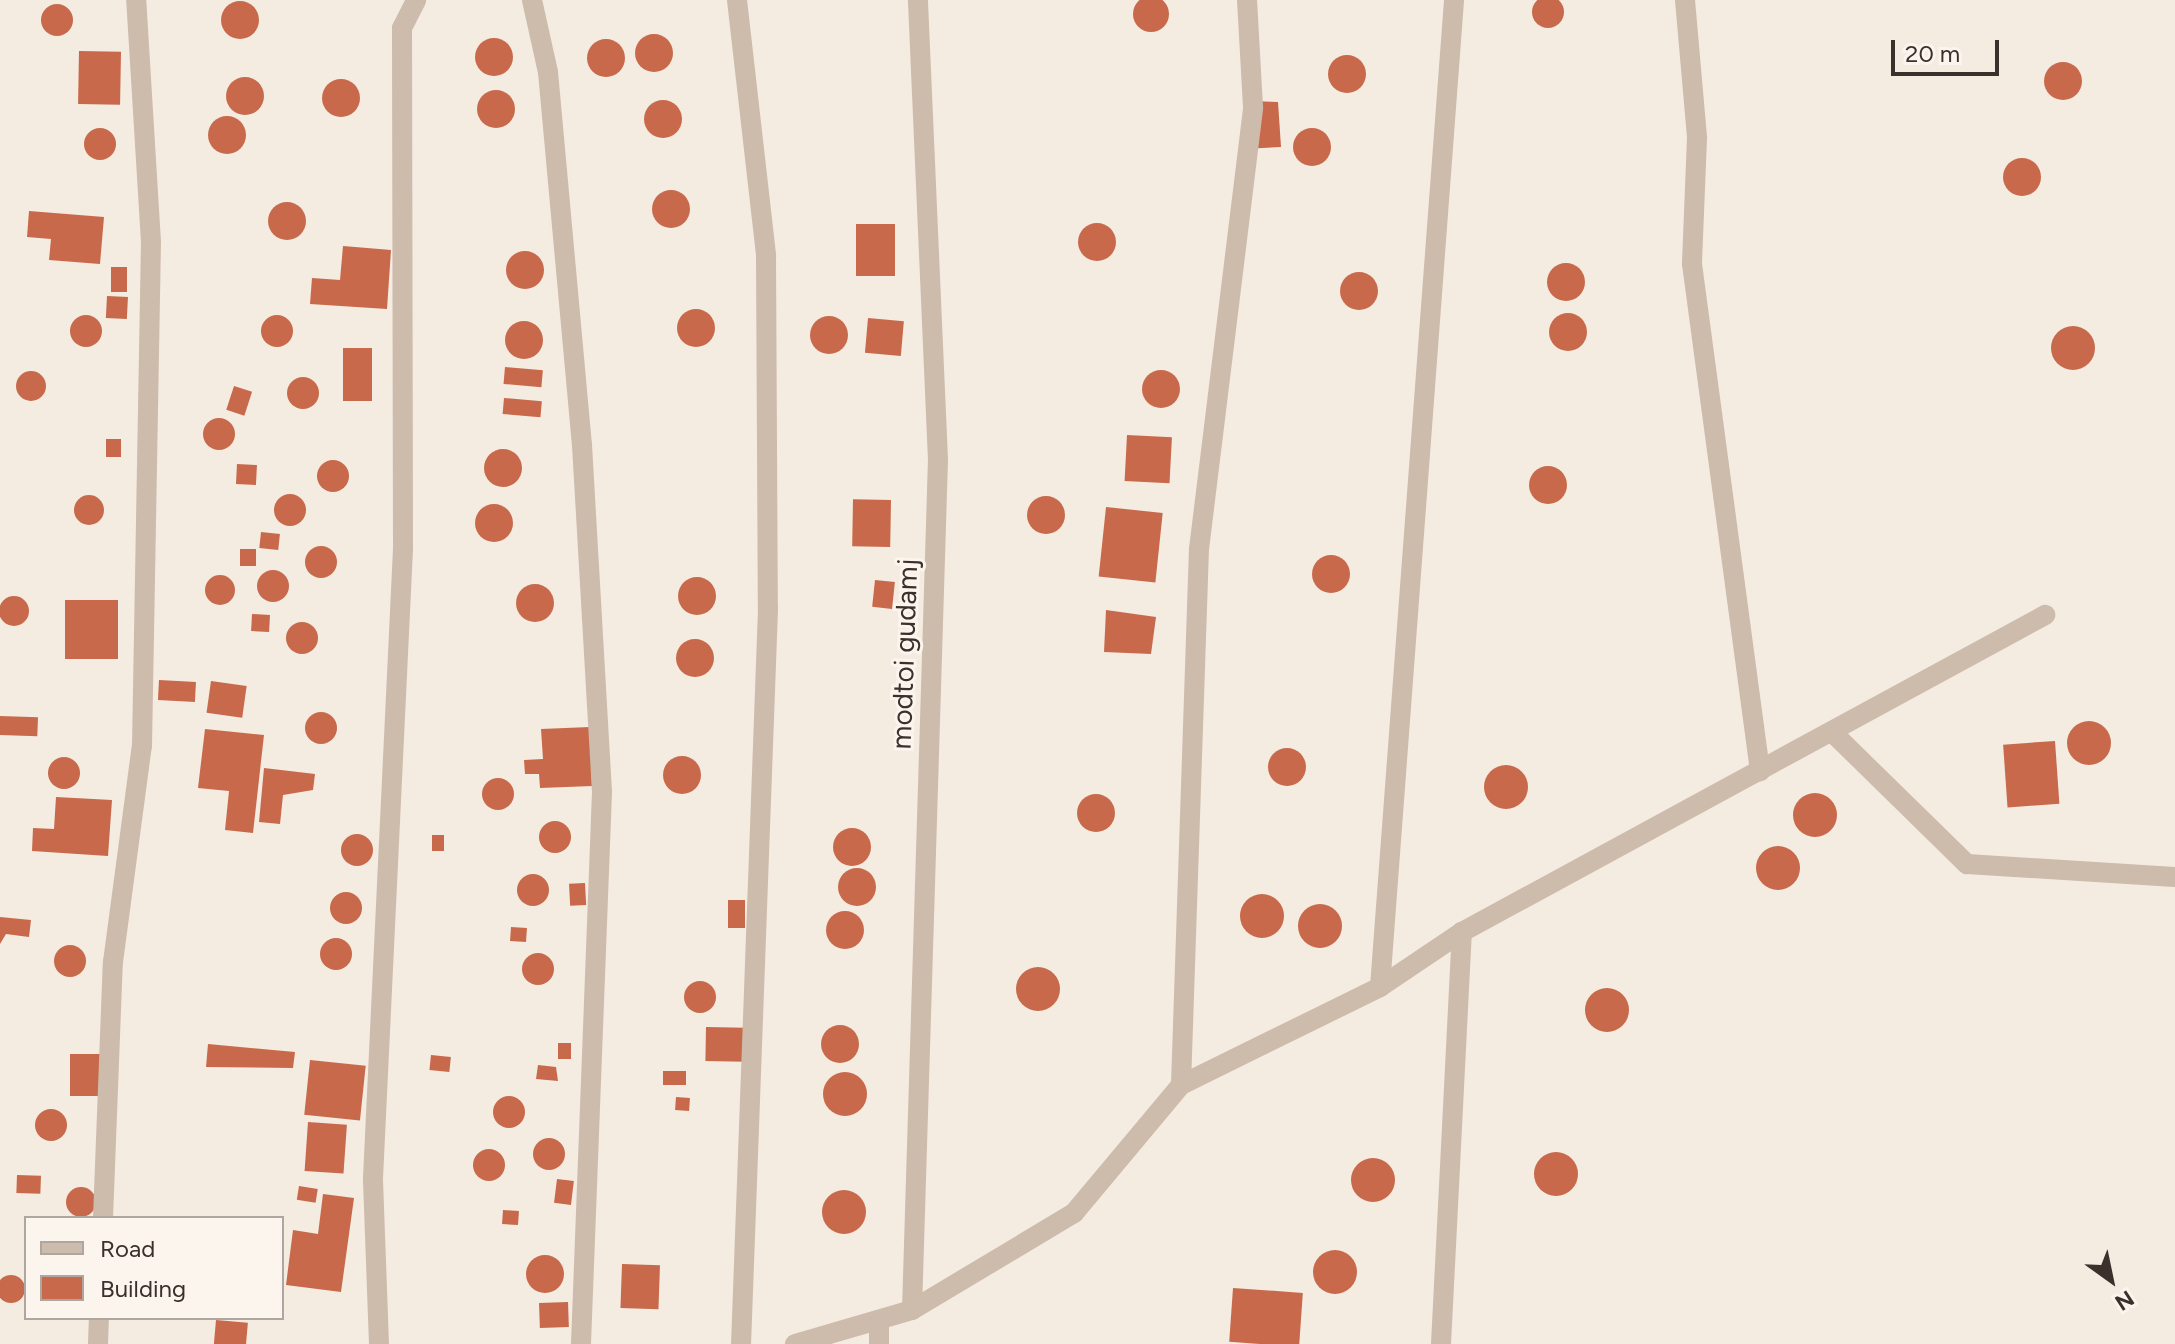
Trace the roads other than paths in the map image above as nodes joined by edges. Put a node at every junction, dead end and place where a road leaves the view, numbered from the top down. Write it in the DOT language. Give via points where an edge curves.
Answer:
graph roads {
  1 [pos="136,0"];
  2 [pos="416,0"];
  3 [pos="532,0"];
  4 [pos="737,0"];
  5 [pos="918,0"];
  6 [pos="1247,0"];
  7 [pos="1454,0"];
  8 [pos="1685,0"];
  9 [pos="2045,615"];
  10 [pos="1832,732"];
  11 [pos="1760,771"];
  12 [pos="2175,877"];
  13 [pos="1462,932"];
  14 [pos="1380,987"];
  15 [pos="1181,1085"];
  16 [pos="103,1216"];
  17 [pos="912,1310"];
  18 [pos="99,1320"];
  19 [pos="879,1323"];
  20 [pos="98,1344"];
  21 [pos="379,1344"];
  22 [pos="581,1344"];
  23 [pos="741,1344"];
  24 [pos="795,1344"];
  25 [pos="879,1344"];
  26 [pos="1441,1344"];
  1 -- 16 [label="street" via="151,242 142,746 113,962"];
  2 -- 21 [label="street" via="402,28 403,548 374,1163"];
  3 -- 22 [label="street" via="548,72 582,445 602,792"];
  4 -- 23 [label="street" via="766,256 768,594"];
  5 -- 17 [label="street, modtoi gudamj" via="938,460"];
  6 -- 15 [label="street" via="1253,107 1199,549"];
  7 -- 14 [label="street"];
  8 -- 11 [label="street" via="1697,138 1692,264"];
  9 -- 10 [label="street"];
  10 -- 11 [label="street"];
  10 -- 12 [label="street" via="1967,864"];
  11 -- 13 [label="street"];
  13 -- 14 [label="street"];
  13 -- 26 [label="street"];
  14 -- 15 [label="street"];
  15 -- 17 [label="street" via="1074,1213"];
  17 -- 19 [label="street"];
  18 -- 20 [label="street"];
  19 -- 24 [label="street"];
  19 -- 25 [label="street"];
}
